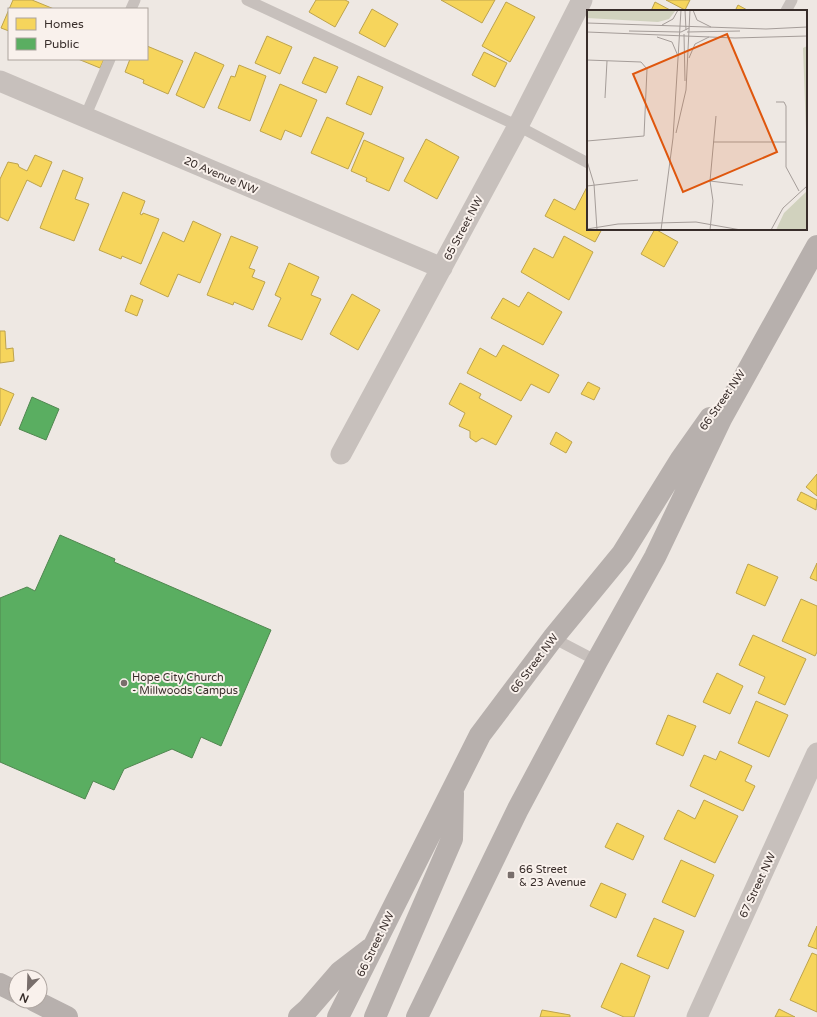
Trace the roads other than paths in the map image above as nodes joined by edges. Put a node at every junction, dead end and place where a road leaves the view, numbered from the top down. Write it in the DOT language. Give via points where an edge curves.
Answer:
graph roads {
  1 [pos="248,0"];
  2 [pos="582,0"];
  3 [pos="792,0"];
  4 [pos="787,10"];
  5 [pos="110,60"];
  6 [pos="0,81"];
  7 [pos="85,117"];
  8 [pos="518,126"];
  9 [pos="587,162"];
  10 [pos="817,246"];
  11 [pos="442,268"];
  12 [pos="768,333"];
  13 [pos="341,454"];
  14 [pos="553,638"];
  15 [pos="597,661"];
  16 [pos="817,754"];
  17 [pos="453,786"];
  18 [pos="374,946"];
  19 [pos="433,985"];
  20 [pos="48,1008"];
  21 [pos="67,1017"];
  22 [pos="299,1017"];
  23 [pos="338,1017"];
  24 [pos="376,1017"];
  25 [pos="417,1017"];
  26 [pos="429,1017"];
  27 [pos="697,1017"];
  1 -- 8 [label="lane"];
  2 -- 8 [label="street, 65 Street NW"];
  3 -- 4 [label="lane"];
  5 -- 7 [label="lane"];
  6 -- 7 [label="street, 20 Avenue NW"];
  7 -- 11 [label="street, 20 Avenue NW"];
  8 -- 9 [label="lane"];
  8 -- 11 [label="street, 65 Street NW"];
  10 -- 12 [label="main road, 66 Street NW"];
  11 -- 13 [label="street, 65 Street NW"];
  12 -- 14 [label="main road, 66 Street NW" via="681,459 622,554"];
  12 -- 15 [label="main road, 66 Street NW" via="721,419 655,557"];
  14 -- 15 [label="lane"];
  14 -- 17 [label="main road, 66 Street NW" via="480,736"];
  15 -- 19 [label="main road, 66 Street NW" via="518,810"];
  16 -- 27 [label="street, 67 Street NW"];
  17 -- 18 [label="main road, 66 Street NW"];
  17 -- 24 [label="main road" via="452,839"];
  18 -- 22 [label="main road" via="340,972"];
  18 -- 23 [label="main road, 66 Street NW"];
  19 -- 25 [label="main road, 66 Street NW"];
  19 -- 26 [label="main road"];
  20 -- 21 [label="main road"];
}
